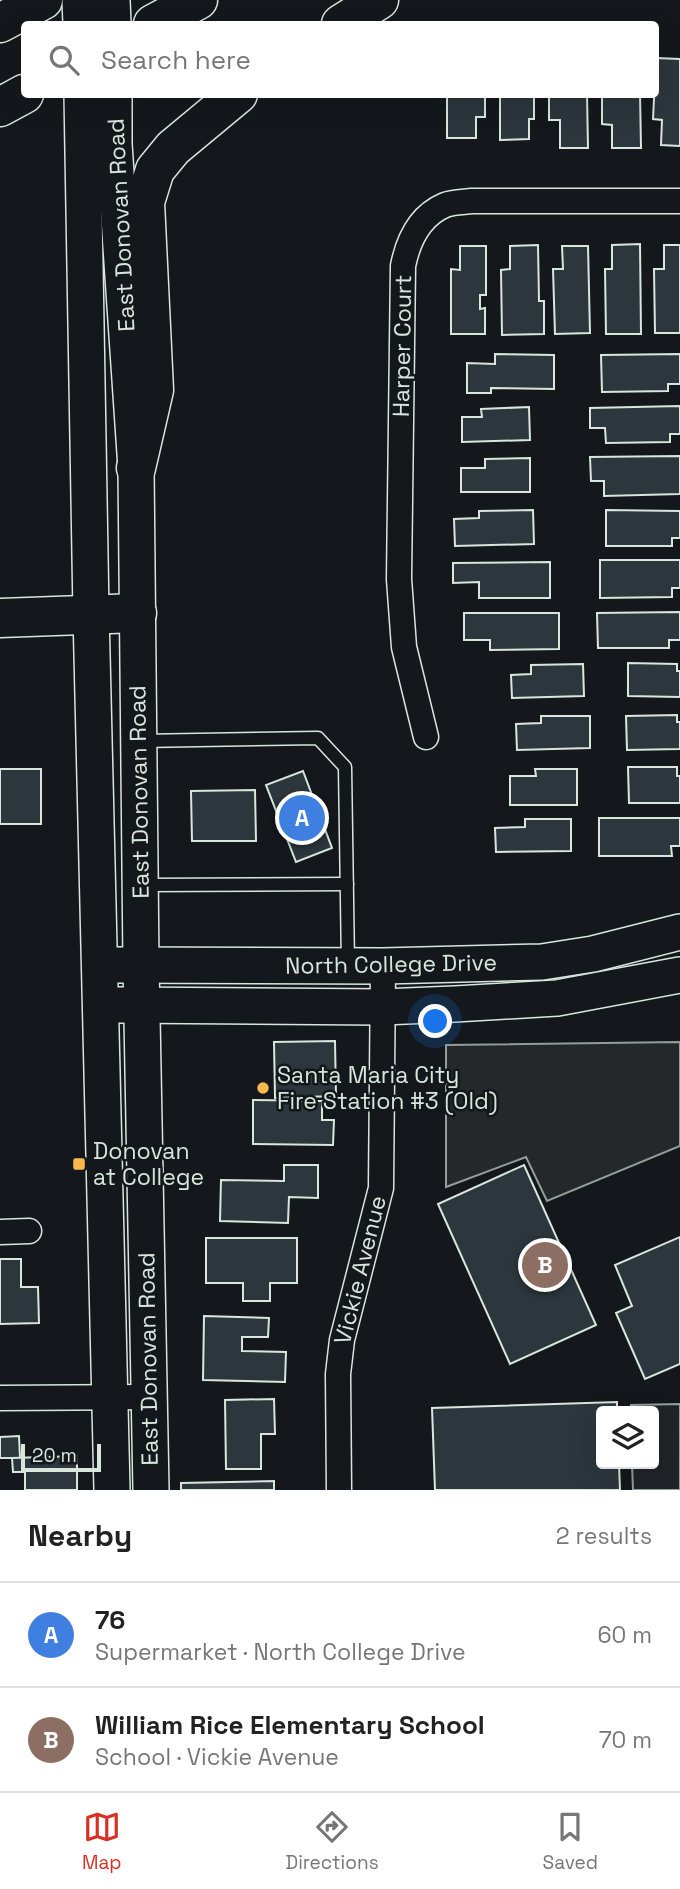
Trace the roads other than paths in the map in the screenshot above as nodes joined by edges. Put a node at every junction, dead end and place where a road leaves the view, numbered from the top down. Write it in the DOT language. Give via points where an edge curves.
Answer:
graph roads {
  1 [pos="43,0"];
  2 [pos="80,0"];
  3 [pos="113,0"];
  4 [pos="198,0"];
  5 [pos="379,0"];
  6 [pos="81,21"];
  7 [pos="113,21"];
  8 [pos="159,21"];
  9 [pos="346,21"];
  10 [pos="0,23"];
  11 [pos="21,95"];
  12 [pos="82,98"];
  13 [pos="114,98"];
  14 [pos="233,98"];
  15 [pos="0,107"];
  16 [pos="680,201"];
  17 [pos="136,468"];
  18 [pos="91,613"];
  19 [pos="137,613"];
  20 [pos="0,618"];
  21 [pos="426,737"];
  22 [pos="138,741"];
  23 [pos="347,884"];
  24 [pos="140,885"];
  25 [pos="680,932"];
  26 [pos="99,964"];
  27 [pos="141,965"];
  28 [pos="348,966"];
  29 [pos="383,966"];
  30 [pos="680,975"];
  31 [pos="100,1005"];
  32 [pos="141,1005"];
  33 [pos="382,1007"];
  34 [pos="29,1231"];
  35 [pos="0,1232"];
  36 [pos="149,1397"];
  37 [pos="0,1398"];
  38 [pos="110,1398"];
  39 [pos="112,1490"];
  40 [pos="151,1490"];
  41 [pos="339,1490"];
  1 -- 10 [label="highway"];
  2 -- 6 [label="main road"];
  3 -- 7 [label="main road"];
  4 -- 8 [label="highway"];
  5 -- 9 [label="highway"];
  11 -- 15 [label="highway"];
  12 -- 18 [label="main road, East Donovan Road"];
  13 -- 17 [label="main road, East Donovan Road"];
  14 -- 17 [label="highway" via="173,148 155,170 145,202 154,390"];
  16 -- 21 [label="street, Harper Court" via="472,201 445,205 422,221 407,245 399,579 404,647"];
  17 -- 19 [label="main road, East Donovan Road"];
  18 -- 19 [label="highway"];
  18 -- 20 [label="highway"];
  18 -- 26 [label="main road, East Donovan Road"];
  19 -- 22 [label="main road, East Donovan Road"];
  22 -- 23 [label="lane" via="318,738 345,767"];
  22 -- 24 [label="main road, East Donovan Road"];
  23 -- 24 [label="lane"];
  23 -- 28 [label="lane"];
  24 -- 27 [label="main road, East Donovan Road"];
  25 -- 29 [label="main road, North College Drive" via="542,962"];
  26 -- 27 [label="main road, North College Drive"];
  26 -- 31 [label="main road, East Donovan Road"];
  27 -- 28 [label="main road, North College Drive"];
  27 -- 32 [label="main road, East Donovan Road"];
  28 -- 29 [label="main road, North College Drive"];
  29 -- 33 [label="street, Vickie Avenue"];
  30 -- 33 [label="main road, North College Drive" via="557,998"];
  31 -- 32 [label="main road, North College Drive"];
  31 -- 38 [label="main road, East Donovan Road"];
  32 -- 33 [label="main road, North College Drive"];
  32 -- 36 [label="main road, East Donovan Road"];
  33 -- 41 [label="street, Vickie Avenue" via="381,1188 342,1340"];
  34 -- 35 [label="street"];
  36 -- 38 [label="street"];
  36 -- 40 [label="main road, East Donovan Road"];
  37 -- 38 [label="street"];
  38 -- 39 [label="main road, East Donovan Road"];
}
